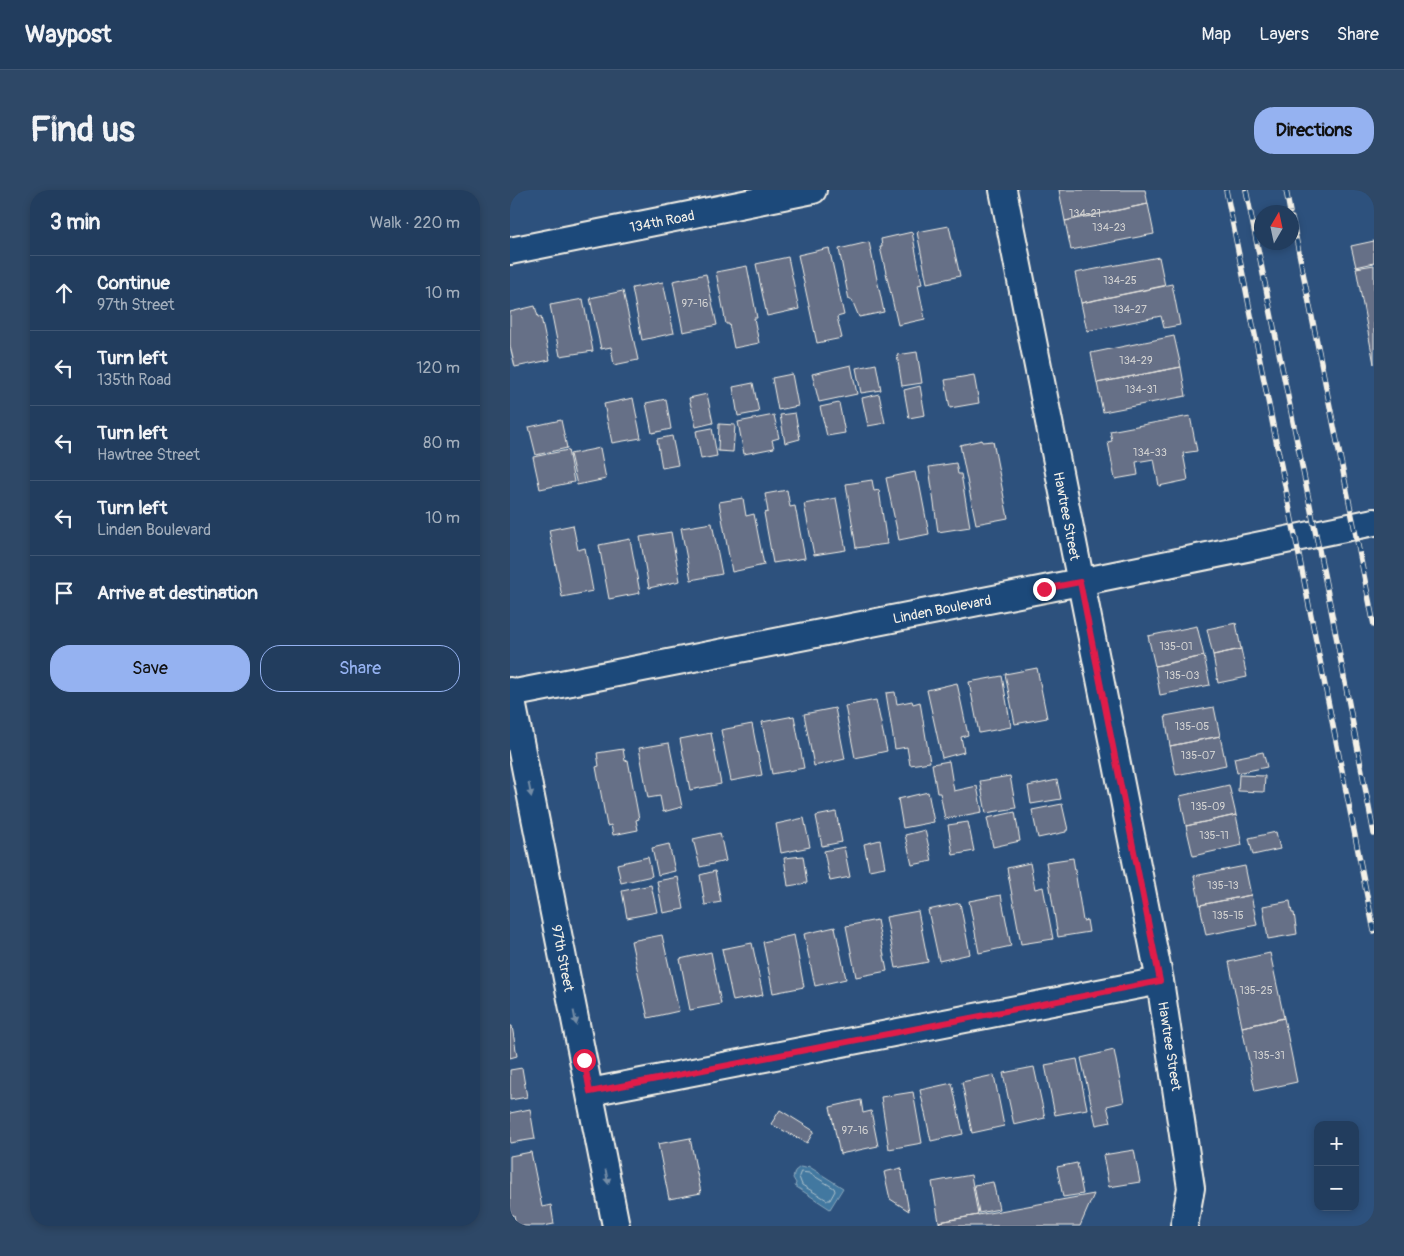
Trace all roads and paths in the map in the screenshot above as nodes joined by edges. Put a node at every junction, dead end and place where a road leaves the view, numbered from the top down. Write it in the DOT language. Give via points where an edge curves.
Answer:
graph roads {
  1 [pos="813,190"];
  2 [pos="1003,190"];
  3 [pos="510,251"];
  4 [pos="1374,522"];
  5 [pos="1080,582"];
  6 [pos="510,693"];
  7 [pos="1160,981"];
  8 [pos="590,1092"];
  9 [pos="616,1226"];
  10 [pos="1184,1226"];
  1 -- 3 [label="street, 134th Road"];
  2 -- 5 [label="street, Hawtree Street"];
  4 -- 5 [label="street, Linden Boulevard"];
  5 -- 6 [label="street, Linden Boulevard"];
  5 -- 7 [label="street, Hawtree Street"];
  6 -- 8 [label="street, 97th Street, one-way"];
  7 -- 8 [label="street"];
  7 -- 10 [label="street, Hawtree Street" via="1191,1188"];
  8 -- 9 [label="street, 97th Street, one-way"];
}
